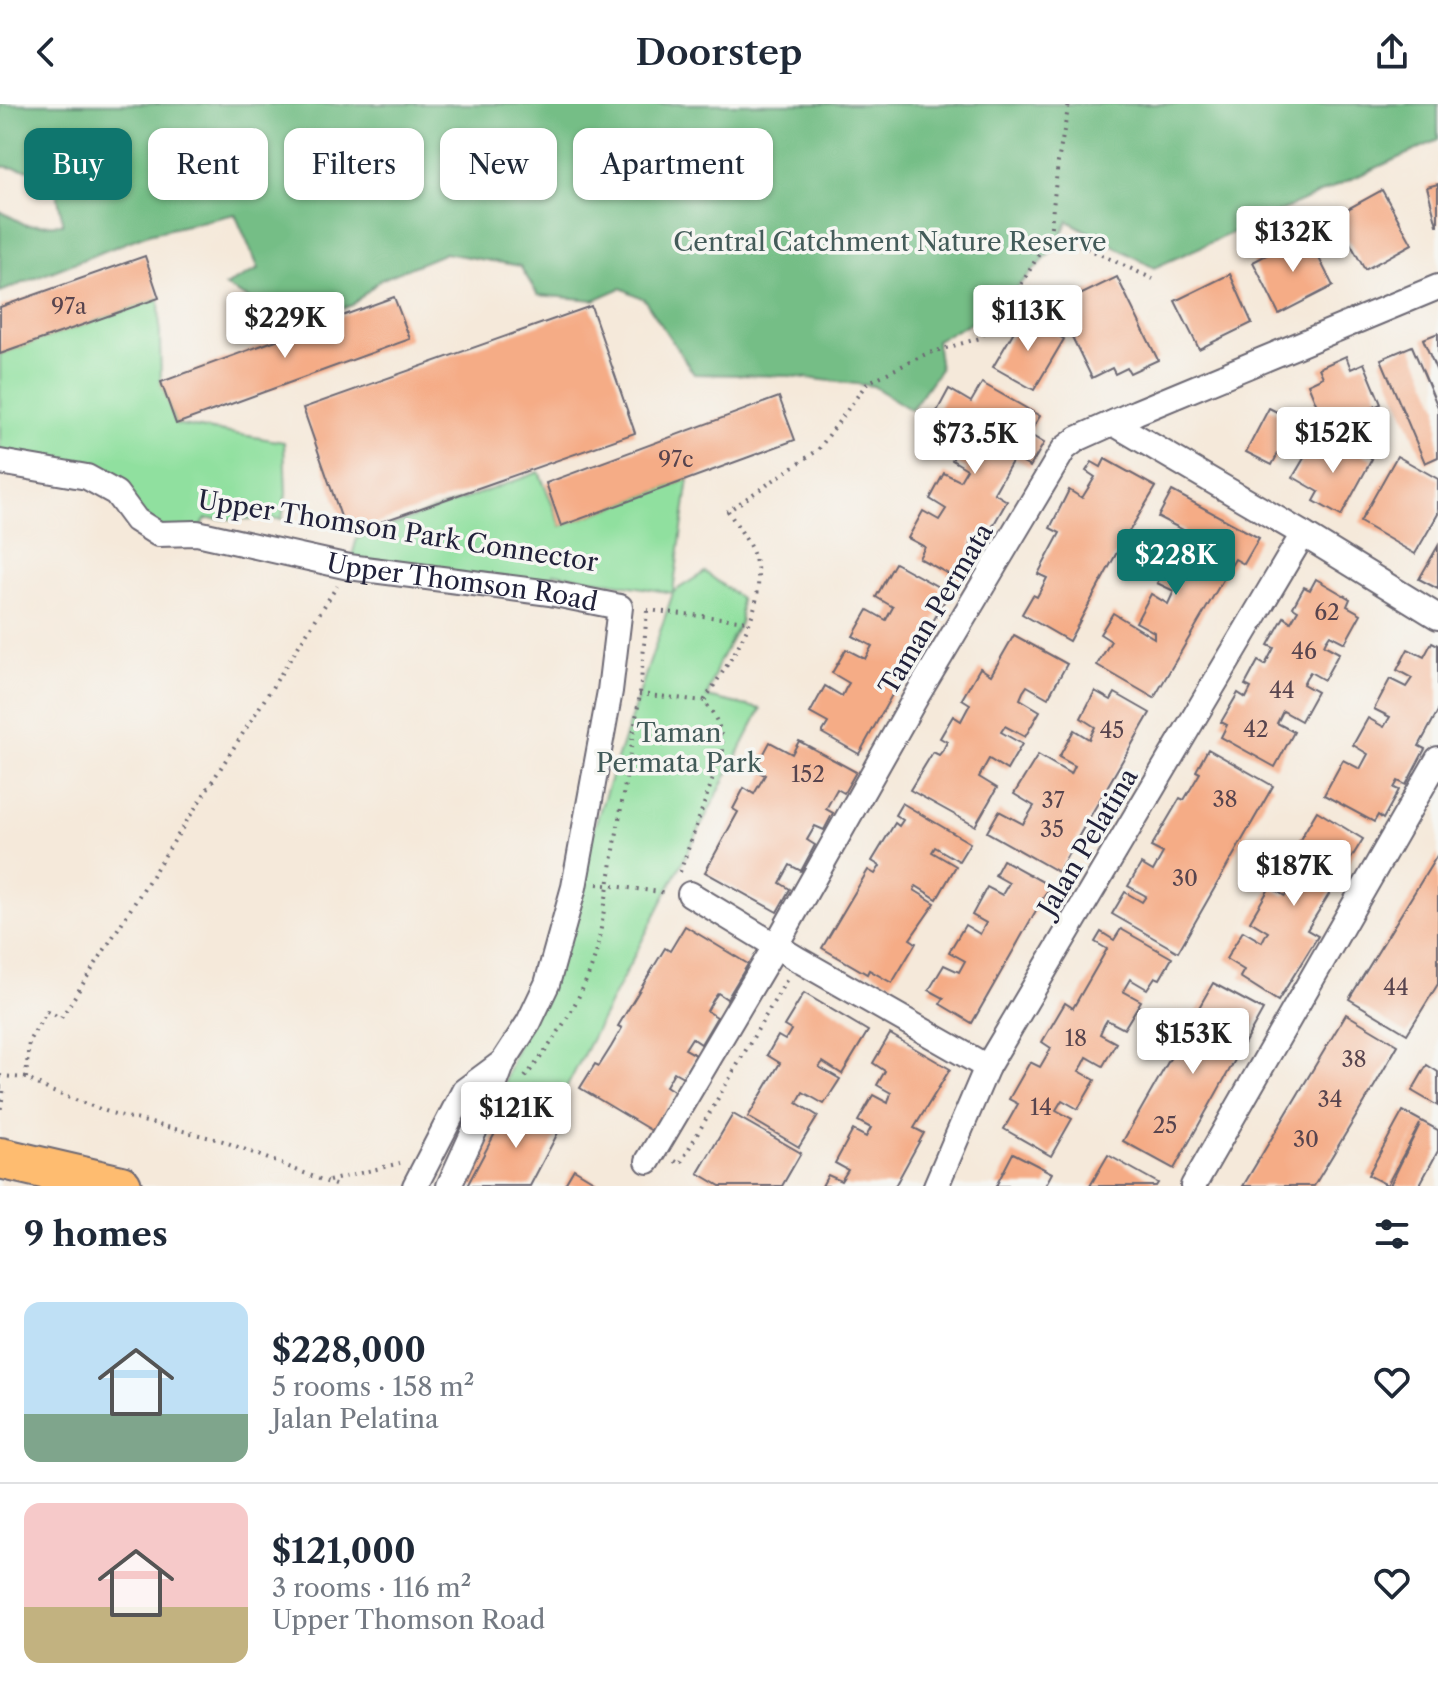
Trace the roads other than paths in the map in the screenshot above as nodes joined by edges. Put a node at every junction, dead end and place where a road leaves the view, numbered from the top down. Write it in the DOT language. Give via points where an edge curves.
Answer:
graph roads {
  1 [pos="1438,287"];
  2 [pos="1113,423"];
  3 [pos="0,462"];
  4 [pos="1303,534"];
  5 [pos="1438,617"];
  6 [pos="1438,759"];
  7 [pos="682,894"];
  8 [pos="776,945"];
  9 [pos="503,1062"];
  10 [pos="987,1067"];
  11 [pos="651,1156"];
  12 [pos="0,1158"];
  13 [pos="121,1186"];
  14 [pos="415,1186"];
  15 [pos="449,1186"];
  16 [pos="936,1186"];
  17 [pos="1193,1186"];
  1 -- 2 [label="street, Taman Permata"];
  2 -- 4 [label="street"];
  2 -- 8 [label="street, Taman Permata" via="1064,449"];
  3 -- 9 [label="street, Upper Thomson Road" via="87,477 116,493 136,520 158,534 197,533 349,567 620,607 574,882 542,996"];
  4 -- 5 [label="street"];
  4 -- 10 [label="street, Jalan Pelatina"];
  6 -- 17 [label="street"];
  7 -- 8 [label="street"];
  8 -- 10 [label="street"];
  8 -- 11 [label="street, Taman Permata"];
  9 -- 14 [label="street, Upper Thomson Road" via="464,1091"];
  9 -- 15 [label="street, Upper Thomson Road"];
  10 -- 16 [label="street, Jalan Pelatina"];
  12 -- 13 [label="main road"];
}
